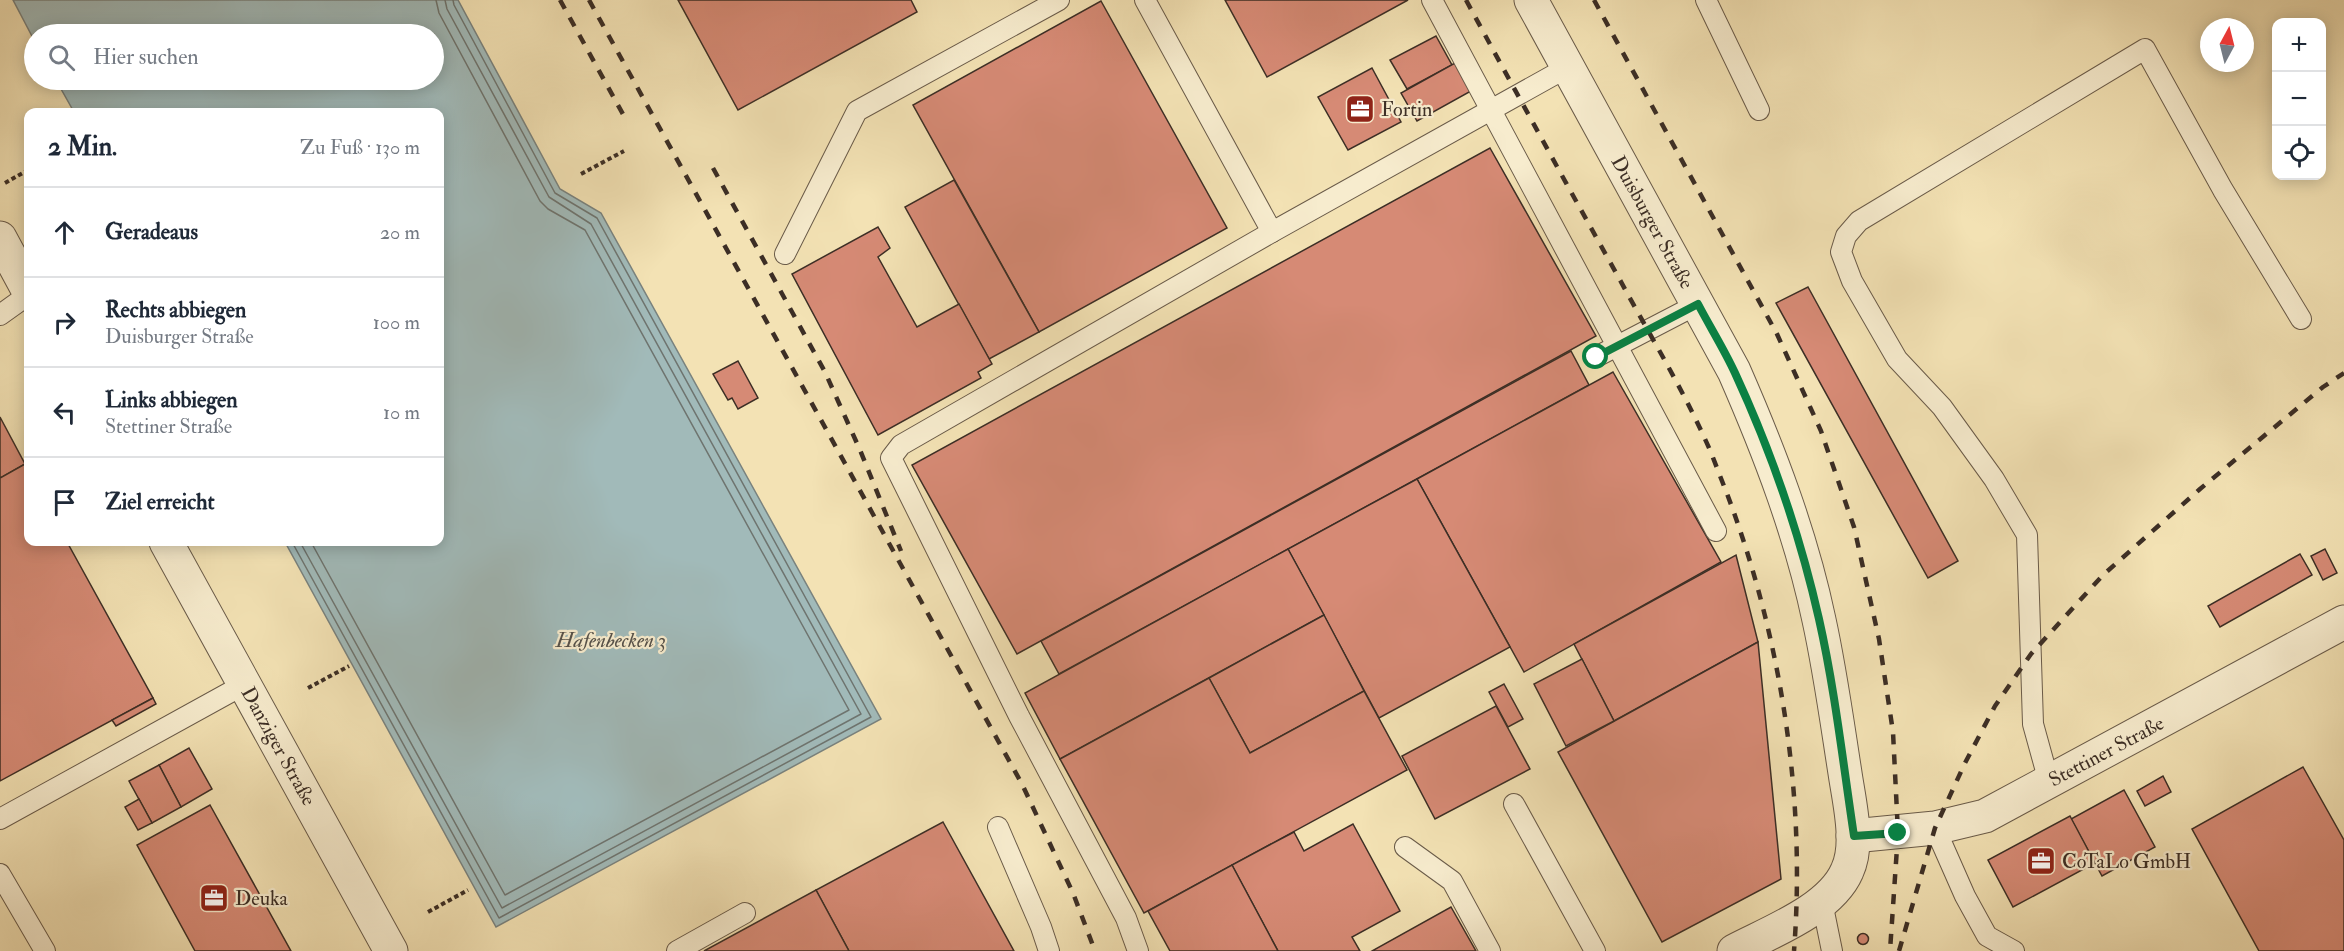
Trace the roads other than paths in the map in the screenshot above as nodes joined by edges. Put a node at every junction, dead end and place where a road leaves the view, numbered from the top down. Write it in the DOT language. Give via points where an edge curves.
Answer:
graph roads {
  1 [pos="1059,0"];
  2 [pos="1145,0"];
  3 [pos="1432,0"];
  4 [pos="1531,0"];
  5 [pos="1706,0"];
  6 [pos="1568,67"];
  7 [pos="1490,109"];
  8 [pos="1759,110"];
  9 [pos="1272,232"];
  10 [pos="0,238"];
  11 [pos="785,254"];
  12 [pos="24,283"];
  13 [pos="24,298"];
  14 [pos="1698,304"];
  15 [pos="0,315"];
  16 [pos="2301,319"];
  17 [pos="1617,346"];
  18 [pos="1596,357"];
  19 [pos="1716,531"];
  20 [pos="168,546"];
  21 [pos="2344,622"];
  22 [pos="244,684"];
  23 [pos="2049,782"];
  24 [pos="1514,804"];
  25 [pos="0,819"];
  26 [pos="998,827"];
  27 [pos="1935,828"];
  28 [pos="1854,836"];
  29 [pos="1405,847"];
  30 [pos="0,874"];
  31 [pos="1822,902"];
  32 [pos="746,913"];
  33 [pos="45,951"];
  34 [pos="391,951"];
  35 [pos="677,951"];
  36 [pos="1048,951"];
  37 [pos="1138,951"];
  38 [pos="1490,951"];
  39 [pos="1595,951"];
  40 [pos="1734,951"];
  41 [pos="1832,951"];
  42 [pos="2014,951"];
  1 -- 11 [label="lane" via="857,111"];
  2 -- 9 [label="lane"];
  3 -- 7 [label="lane"];
  4 -- 6 [label="street, Duisburger Straße"];
  5 -- 8 [label="lane"];
  6 -- 7 [label="lane"];
  6 -- 14 [label="street, Duisburger Straße"];
  7 -- 9 [label="lane"];
  7 -- 17 [label="lane"];
  9 -- 37 [label="lane" via="901,445 891,458 1019,716 1126,918"];
  10 -- 12 [label="street"];
  13 -- 15 [label="lane"];
  14 -- 17 [label="lane"];
  14 -- 28 [label="street, Duisburger Straße" via="1758,426 1792,520 1819,619"];
  16 -- 23 [label="lane" via="2223,190 2145,49 1859,221 1846,236 1841,252 1852,281 1897,360 1942,407 1994,479 2027,535 2033,724"];
  17 -- 18 [label="lane"];
  17 -- 19 [label="lane"];
  20 -- 22 [label="street, Danziger Straße"];
  21 -- 23 [label="street, Stettiner Straße"];
  22 -- 25 [label="lane"];
  22 -- 34 [label="street, Danziger Straße"];
  23 -- 27 [label="street, Stettiner Straße" via="1985,816"];
  24 -- 39 [label="lane"];
  26 -- 36 [label="lane"];
  27 -- 28 [label="street, Stettiner Straße"];
  27 -- 42 [label="lane" via="1987,936"];
  28 -- 31 [label="street, Duisburger Straße" via="1848,870 1836,891"];
  29 -- 38 [label="lane" via="1452,881"];
  30 -- 33 [label="lane"];
  31 -- 40 [label="street, Duisburger Straße"];
  31 -- 41 [label="lane"];
  32 -- 35 [label="lane"];
}
